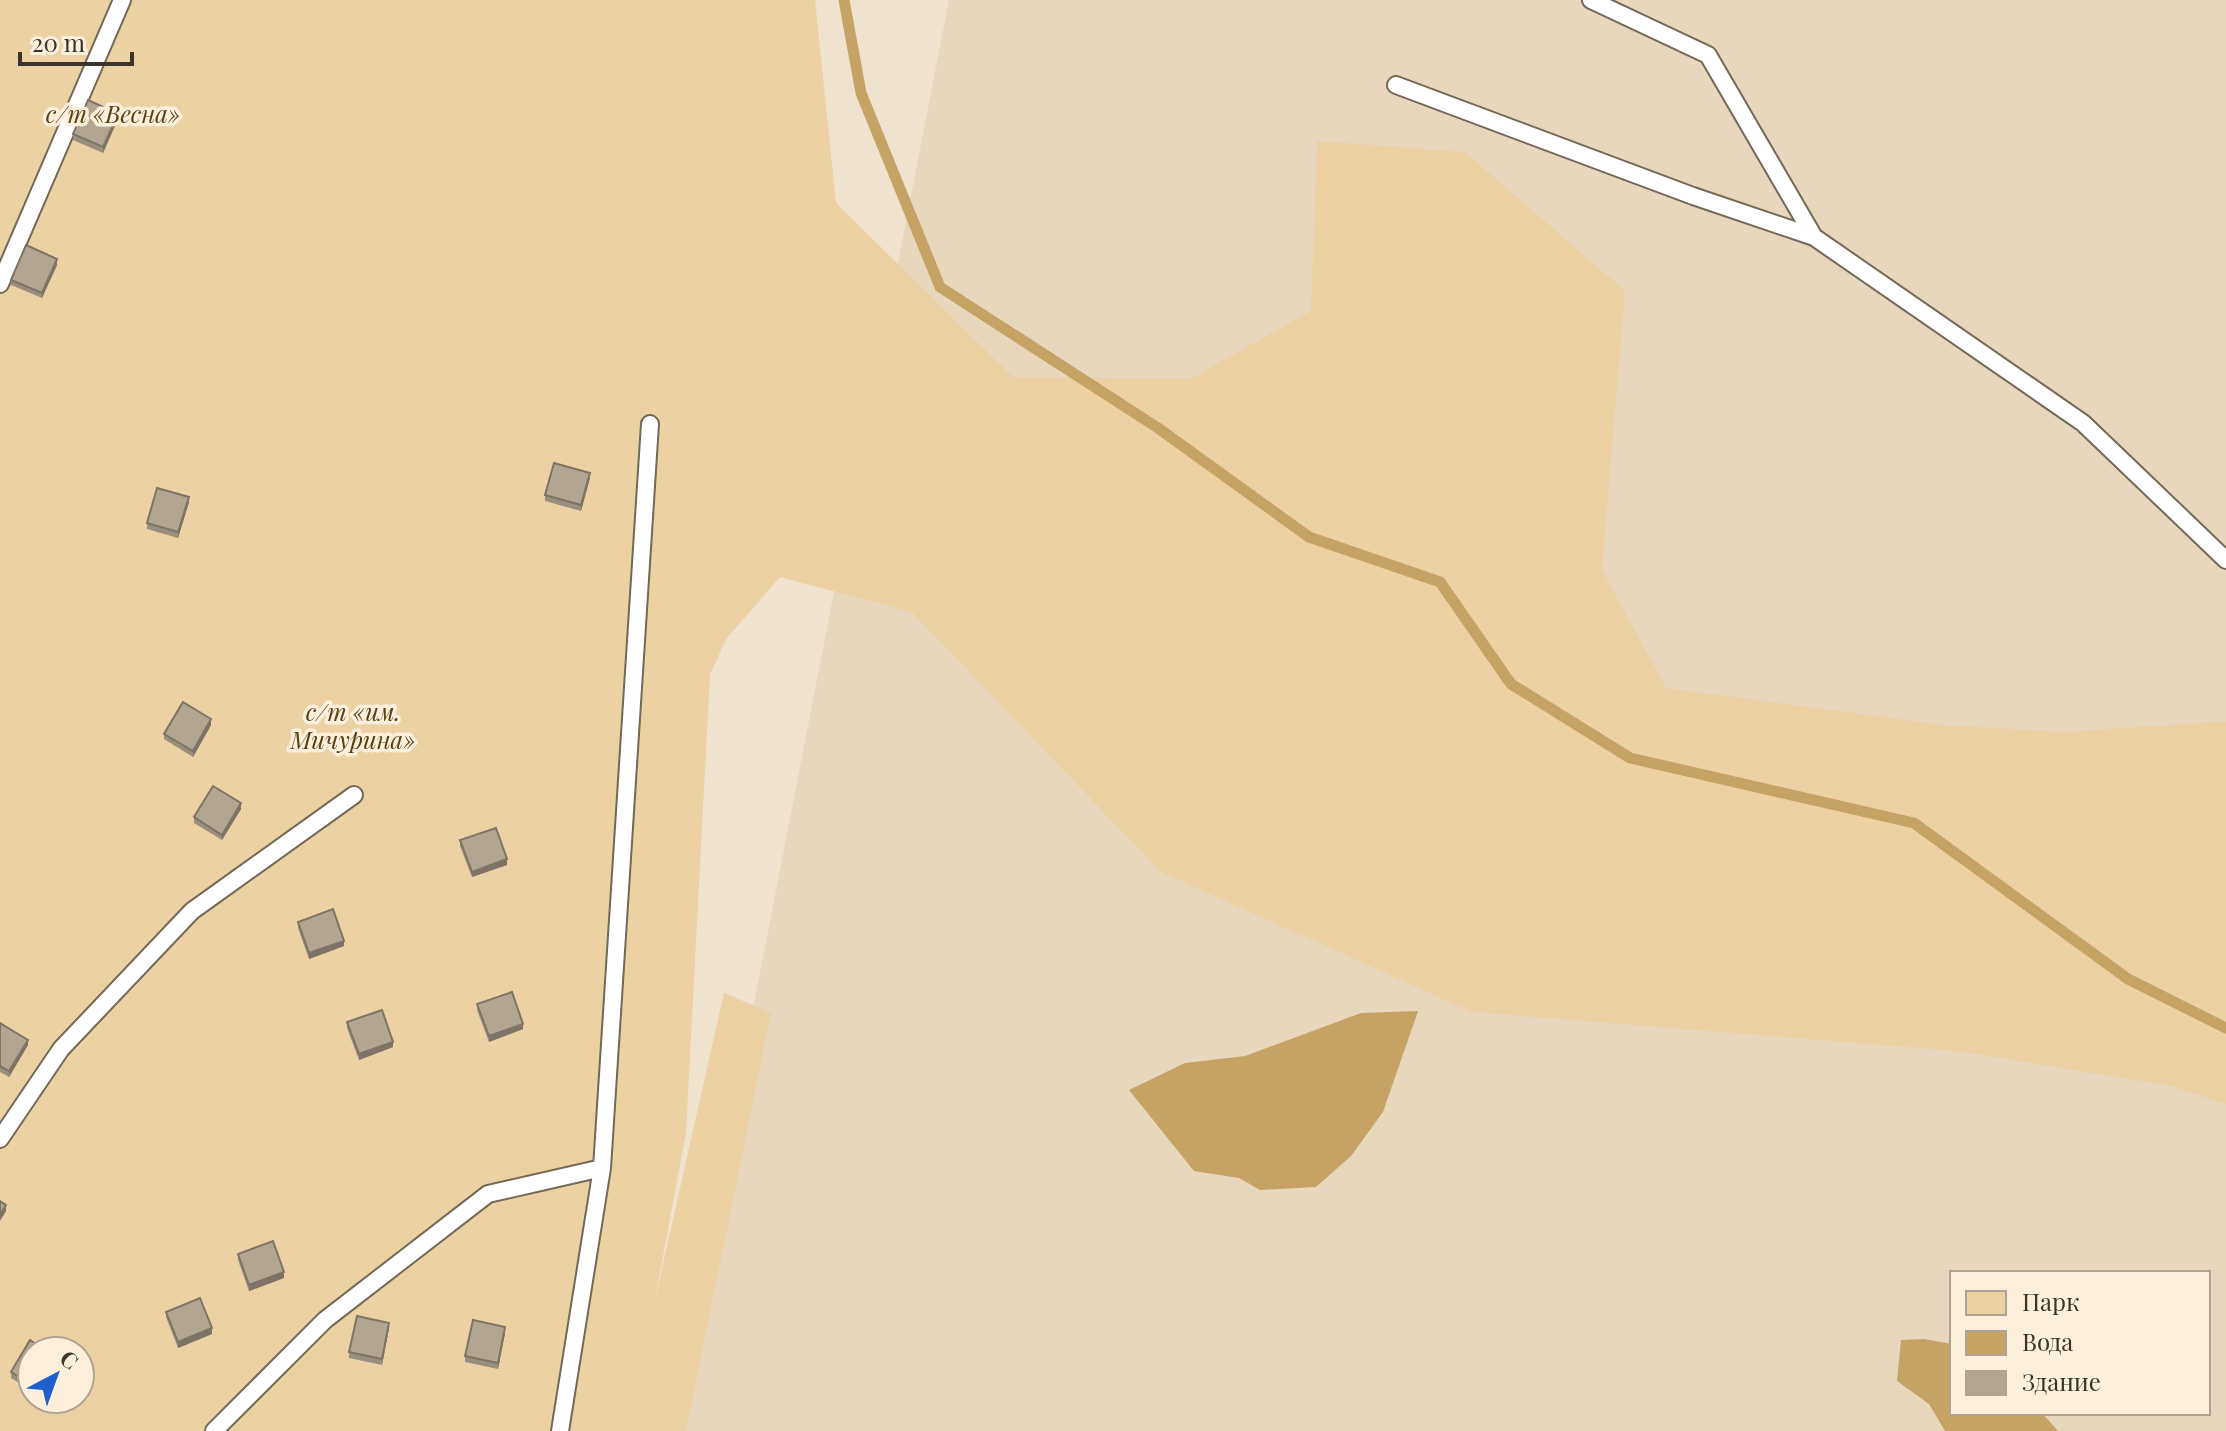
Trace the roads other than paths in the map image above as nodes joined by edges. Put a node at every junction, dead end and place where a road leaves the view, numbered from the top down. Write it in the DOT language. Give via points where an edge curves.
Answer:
graph roads {
  1 [pos="122,0"];
  2 [pos="1591,0"];
  3 [pos="1396,85"];
  4 [pos="1814,237"];
  5 [pos="0,284"];
  6 [pos="650,424"];
  7 [pos="2226,560"];
  8 [pos="354,795"];
  9 [pos="0,1139"];
  10 [pos="602,1168"];
  11 [pos="214,1431"];
  12 [pos="560,1431"];
  1 -- 5 [label="lane"];
  2 -- 4 [label="lane" via="1708,55"];
  3 -- 4 [label="lane"];
  4 -- 7 [label="lane" via="2083,423"];
  6 -- 10 [label="lane"];
  8 -- 9 [label="lane" via="192,911 61,1049"];
  10 -- 11 [label="lane" via="488,1194 325,1320"];
  10 -- 12 [label="lane"];
}
